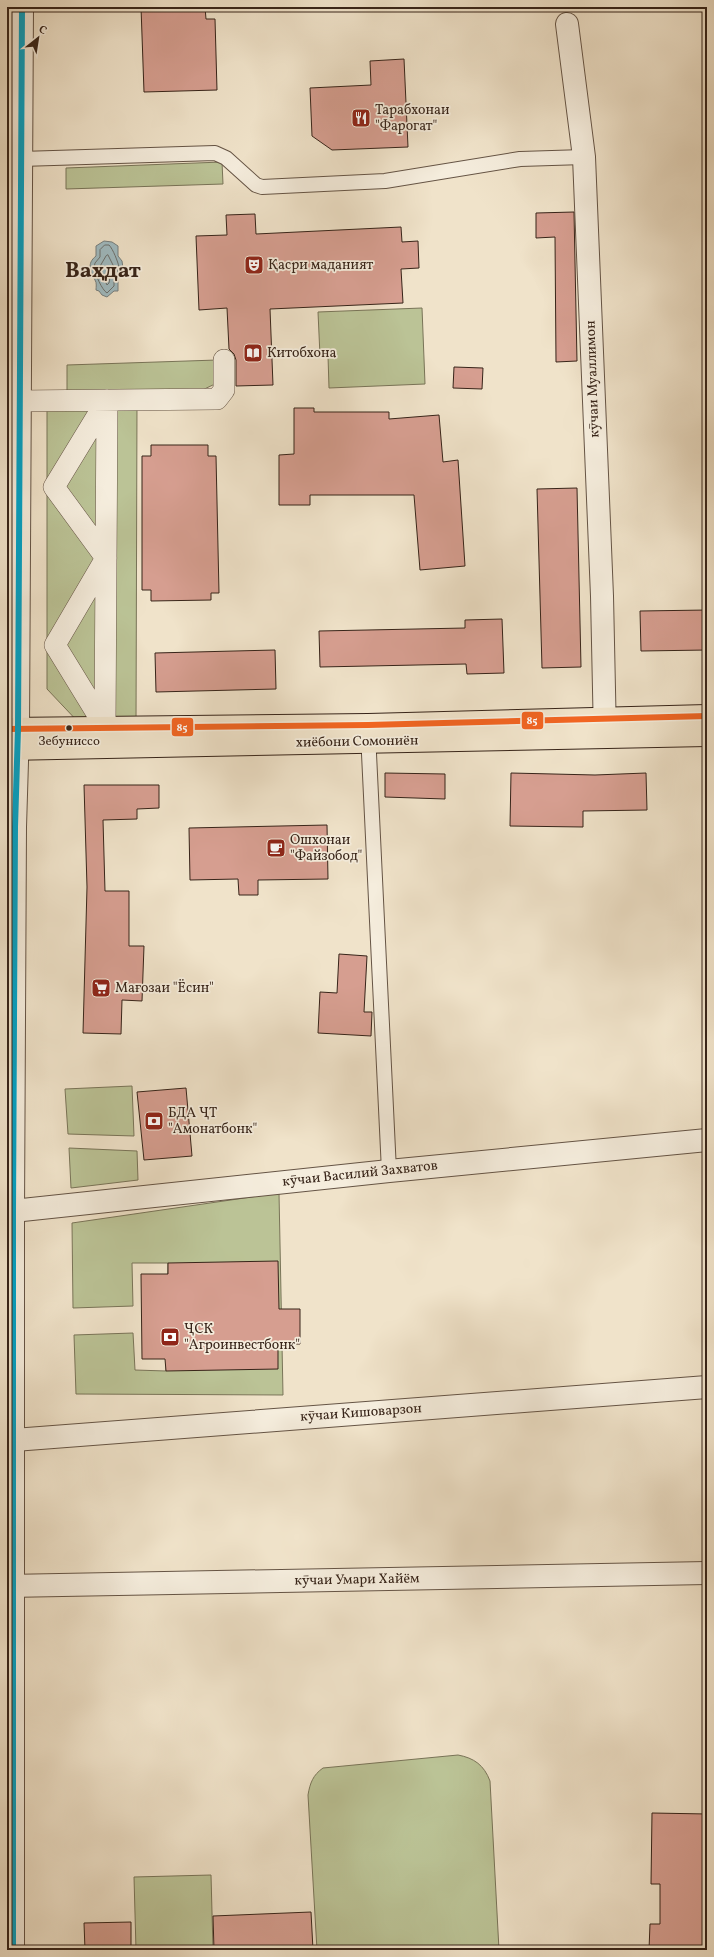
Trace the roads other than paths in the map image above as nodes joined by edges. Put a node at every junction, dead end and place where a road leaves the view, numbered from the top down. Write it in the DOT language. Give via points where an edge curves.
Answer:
graph roads {
  1 [pos="22,7"];
  2 [pos="567,24"];
  3 [pos="584,157"];
  4 [pos="21,159"];
  5 [pos="224,360"];
  6 [pos="107,400"];
  7 [pos="18,401"];
  8 [pos="106,558"];
  9 [pos="707,716"];
  10 [pos="605,727"];
  11 [pos="105,734"];
  12 [pos="368,734"];
  13 [pos="707,735"];
  14 [pos="12,739"];
  15 [pos="707,1140"];
  16 [pos="389,1171"];
  17 [pos="13,1210"];
  18 [pos="707,1386"];
  19 [pos="14,1440"];
  20 [pos="707,1573"];
  21 [pos="10,1586"];
  22 [pos="13,1950"];
  1 -- 4 [label="street"];
  2 -- 3 [label="street, кӯчаи Муаллимон"];
  3 -- 4 [label="lane" via="520,160 385,181 262,187 256,185 226,158 215,153"];
  3 -- 10 [label="street, кӯчаи Муаллимон"];
  4 -- 7 [label="street"];
  5 -- 6 [label="street" via="224,390 216,399"];
  6 -- 7 [label="street"];
  6 -- 8 [label="street"];
  6 -- 8 [label="street" via="54,487"];
  7 -- 14 [label="street"];
  8 -- 11 [label="street"];
  8 -- 11 [label="street" via="55,645"];
  9 -- 10 [label="highway, хиёбони Сомониён"];
  10 -- 12 [label="highway, хиёбони Сомониён"];
  10 -- 13 [label="highway, хиёбони Сомониён"];
  11 -- 12 [label="highway, хиёбони Сомониён"];
  11 -- 14 [label="highway, хиёбони Сомониён"];
  12 -- 16 [label="lane"];
  14 -- 17 [label="street"];
  15 -- 16 [label="street, кӯчаи Василий Захватов"];
  16 -- 17 [label="street, кӯчаи Василий Захватов"];
  17 -- 19 [label="street"];
  18 -- 19 [label="street, кӯчаи Кишоварзон"];
  19 -- 21 [label="street"];
  20 -- 21 [label="street, кӯчаи Умари Хайём"];
  21 -- 22 [label="street"];
}
